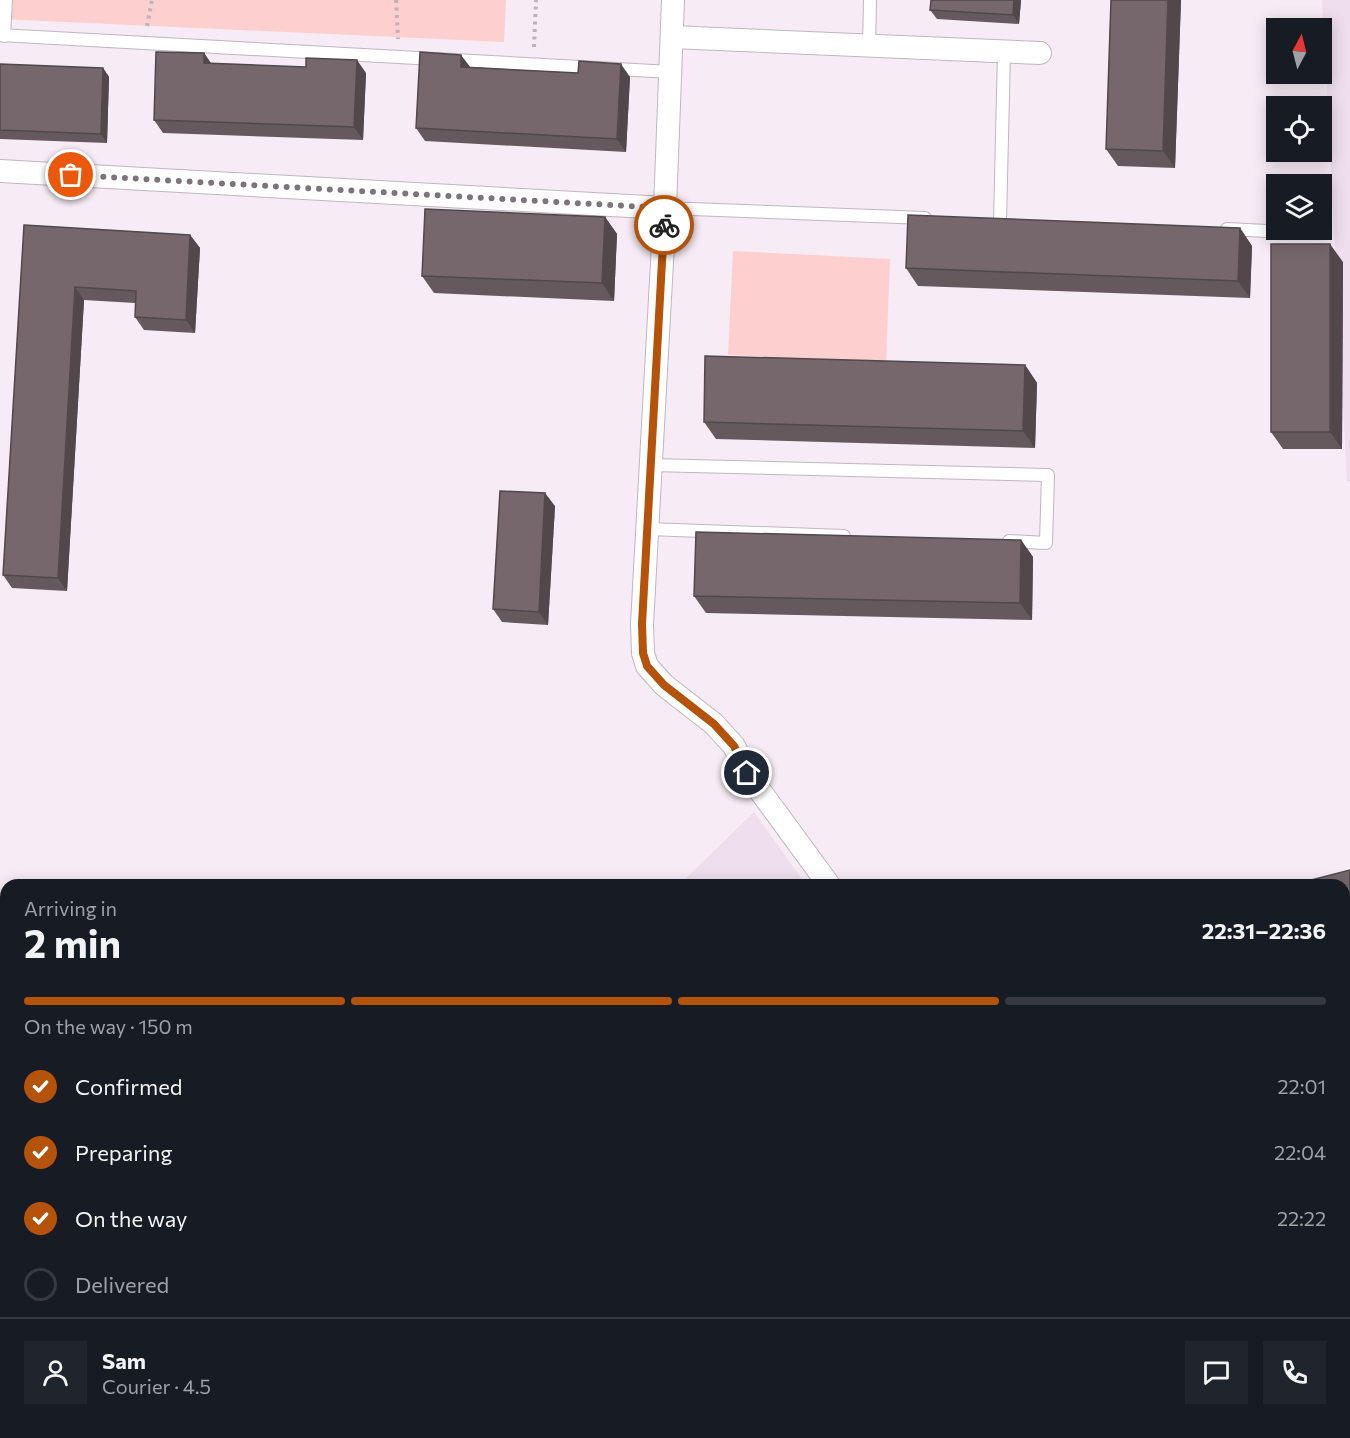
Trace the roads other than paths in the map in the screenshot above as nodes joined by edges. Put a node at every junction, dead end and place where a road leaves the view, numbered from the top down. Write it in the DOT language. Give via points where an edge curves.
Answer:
graph roads {
  1 [pos="6,0"];
  2 [pos="673,0"];
  3 [pos="870,0"];
  4 [pos="2,35"];
  5 [pos="672,37"];
  6 [pos="869,46"];
  7 [pos="1004,52"];
  8 [pos="1040,53"];
  9 [pos="671,72"];
  10 [pos="0,171"];
  11 [pos="665,208"];
  12 [pos="940,219"];
  13 [pos="1000,221"];
  14 [pos="1213,229"];
  15 [pos="1266,231"];
  16 [pos="651,465"];
  17 [pos="648,529"];
  18 [pos="859,536"];
  19 [pos="999,541"];
  20 [pos="825,879"];
  1 -- 4 [label="lane"];
  2 -- 5 [label="street"];
  3 -- 6 [label="lane"];
  4 -- 9 [label="lane"];
  5 -- 6 [label="street"];
  5 -- 9 [label="street"];
  6 -- 7 [label="street"];
  7 -- 8 [label="street"];
  7 -- 13 [label="lane"];
  9 -- 11 [label="street"];
  10 -- 11 [label="street"];
  11 -- 12 [label="lane"];
  11 -- 16 [label="street"];
  14 -- 15 [label="lane"];
  16 -- 17 [label="street"];
  16 -- 19 [label="lane" via="1048,475 1046,543"];
  17 -- 18 [label="lane"];
  17 -- 20 [label="street" via="642,624 647,666 734,746 747,773"];
}
